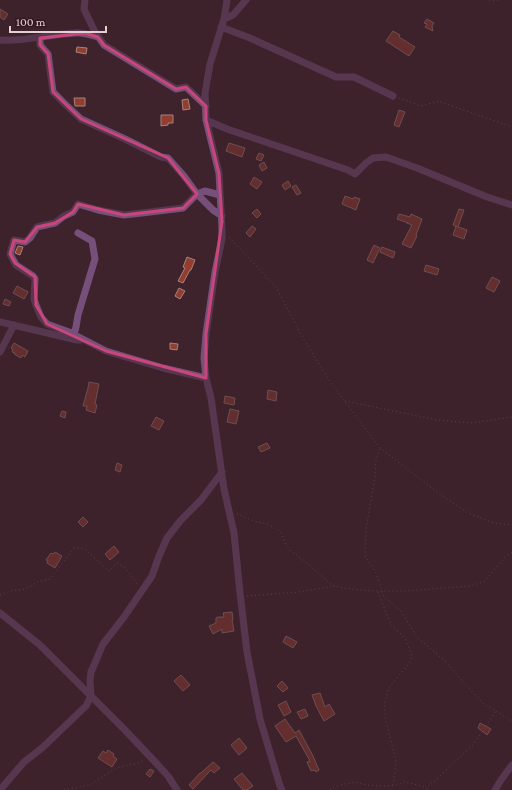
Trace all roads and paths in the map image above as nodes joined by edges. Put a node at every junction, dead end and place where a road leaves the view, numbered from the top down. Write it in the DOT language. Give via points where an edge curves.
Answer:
graph roads {
  1 [pos="85,0"];
  2 [pos="227,0"];
  3 [pos="246,0"];
  4 [pos="489,0"];
  5 [pos="498,0"];
  6 [pos="224,19"];
  7 [pos="221,27"];
  8 [pos="98,37"];
  9 [pos="40,38"];
  10 [pos="0,40"];
  11 [pos="393,96"];
  12 [pos="206,106"];
  13 [pos="206,120"];
  14 [pos="512,127"];
  15 [pos="197,194"];
  16 [pos="220,195"];
  17 [pos="512,205"];
  18 [pos="222,216"];
  19 [pos="222,229"];
  20 [pos="78,233"];
  21 [pos="0,322"];
  22 [pos="14,325"];
  23 [pos="74,334"];
  24 [pos="82,339"];
  25 [pos="0,352"];
  26 [pos="206,378"];
  27 [pos="345,401"];
  28 [pos="512,416"];
  29 [pos="380,448"];
  30 [pos="222,472"];
  31 [pos="229,510"];
  32 [pos="512,525"];
  33 [pos="512,552"];
  34 [pos="335,586"];
  35 [pos="142,591"];
  36 [pos="378,591"];
  37 [pos="382,591"];
  38 [pos="0,596"];
  39 [pos="240,597"];
  40 [pos="0,613"];
  41 [pos="91,696"];
  42 [pos="496,711"];
  43 [pos="512,721"];
  44 [pos="150,756"];
  45 [pos="512,765"];
  46 [pos="393,786"];
  47 [pos="278,789"];
  48 [pos="427,789"];
  49 [pos="0,790"];
  50 [pos="64,790"];
  51 [pos="177,790"];
  52 [pos="330,790"];
  53 [pos="495,790"];
  1 -- 8 [label="street" via="84,9"];
  2 -- 6 [label="street"];
  3 -- 6 [label="street" via="233,15"];
  4 -- 5 [label="path"];
  6 -- 7 [label="street"];
  7 -- 11 [label="street" via="336,77 354,77"];
  7 -- 12 [label="street" via="210,64 205,93"];
  8 -- 9 [label="street" via="74,33"];
  8 -- 12 [label="street" via="104,45 176,89 186,87"];
  9 -- 10 [label="street"];
  9 -- 15 [label="street" via="40,45 48,54 53,92 81,118 161,158 168,158"];
  11 -- 14 [label="path" via="421,106 438,101"];
  12 -- 13 [label="street"];
  13 -- 16 [label="street" via="219,173"];
  13 -- 17 [label="street" via="355,174 373,158 386,158"];
  15 -- 16 [label="street" via="205,191"];
  15 -- 18 [label="street"];
  15 -- 23 [label="street" via="184,208 124,215 78,204 73,212 54,223 37,227 25,242 14,240 10,254 16,265 35,279 34,299 41,317 47,324"];
  16 -- 18 [label="street"];
  18 -- 19 [label="street"];
  19 -- 26 [label="street" via="206,334"];
  19 -- 27 [label="path" via="276,287 300,333"];
  20 -- 23 [label="street" via="92,241 94,259"];
  21 -- 22 [label="street"];
  22 -- 24 [label="street"];
  22 -- 25 [label="street"];
  23 -- 24 [label="street"];
  24 -- 26 [label="street" via="106,351"];
  26 -- 30 [label="street"];
  27 -- 28 [label="path" via="437,420 472,423"];
  27 -- 29 [label="path"];
  29 -- 32 [label="path" via="440,495 468,513 494,523"];
  29 -- 37 [label="path" via="366,529 366,556 376,573"];
  30 -- 31 [label="street"];
  30 -- 35 [label="street" via="167,538 152,576"];
  31 -- 34 [label="path" via="280,531 290,550"];
  31 -- 39 [label="street" via="234,533"];
  33 -- 37 [label="path" via="485,581 471,586"];
  34 -- 36 [label="path"];
  34 -- 39 [label="path"];
  35 -- 38 [label="path" via="125,568 117,563 109,570 84,548 74,548 50,579"];
  35 -- 41 [label="street" via="103,644 92,672"];
  36 -- 37 [label="path"];
  36 -- 46 [label="path" via="391,625 405,638 412,656 389,688 385,701 385,717 396,761"];
  37 -- 42 [label="path" via="384,597 401,611 417,638 446,662 484,704"];
  39 -- 47 [label="street" via="260,719"];
  40 -- 41 [label="street" via="40,645"];
  41 -- 44 [label="street"];
  41 -- 49 [label="street" via="86,706 24,762"];
  42 -- 43 [label="path"];
  42 -- 48 [label="path" via="474,744"];
  44 -- 50 [label="path" via="139,763 116,768 90,785"];
  44 -- 51 [label="street"];
  45 -- 53 [label="street"];
  46 -- 48 [label="path" via="404,782"];
  46 -- 52 [label="path" via="355,782"];
}
